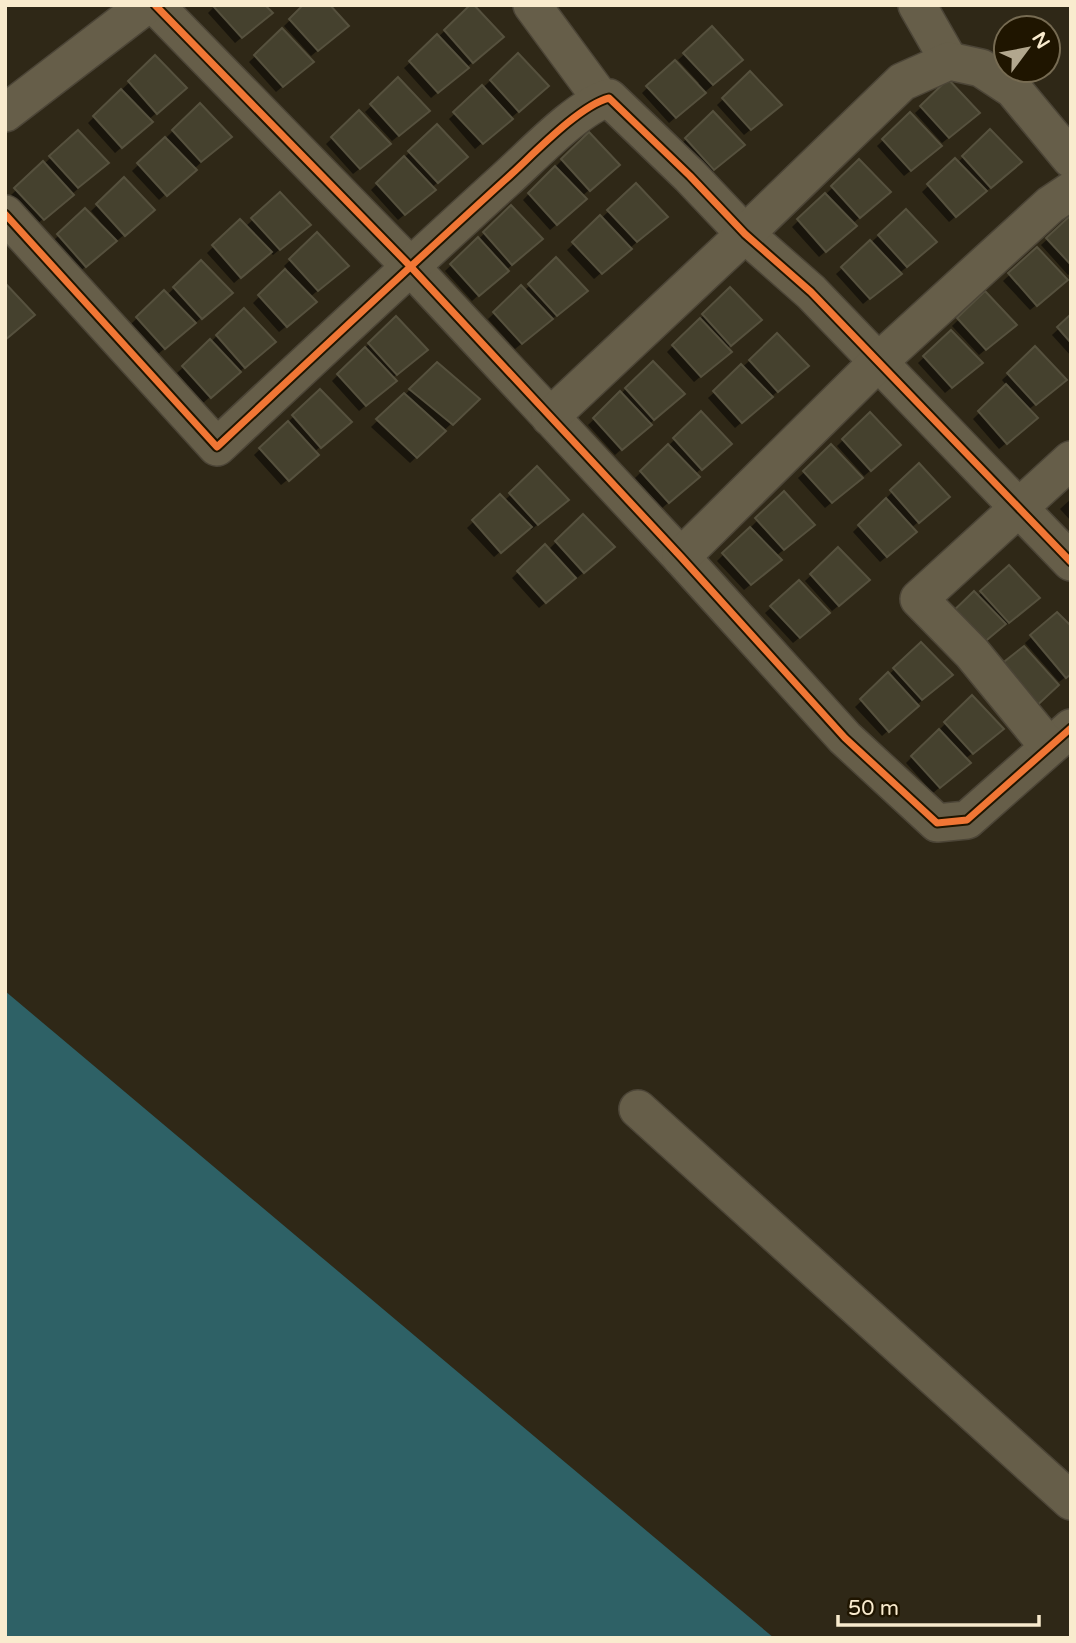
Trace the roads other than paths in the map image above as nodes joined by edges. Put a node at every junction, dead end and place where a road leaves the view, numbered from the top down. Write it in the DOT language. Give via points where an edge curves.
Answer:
graph roads {
  1 [pos="146,5"];
  2 [pos="155,5"];
  3 [pos="532,5"];
  4 [pos="917,5"];
  5 [pos="949,61"];
  6 [pos="601,100"];
  7 [pos="5,113"];
  8 [pos="1071,159"];
  9 [pos="1071,191"];
  10 [pos="5,214"];
  11 [pos="745,234"];
  12 [pos="410,266"];
  13 [pos="877,363"];
  14 [pos="550,417"];
  15 [pos="1071,460"];
  16 [pos="1019,506"];
  17 [pos="681,557"];
  18 [pos="1071,562"];
  19 [pos="1060,738"];
  20 [pos="638,1109"];
  21 [pos="1071,1501"];
  1 -- 7 [label="street"];
  2 -- 12 [label="street"];
  3 -- 6 [label="street"];
  4 -- 5 [label="street"];
  5 -- 8 [label="street" via="981,68 1013,89"];
  5 -- 11 [label="street" via="902,82"];
  6 -- 11 [label="street" via="609,98 632,119"];
  6 -- 12 [label="street" via="570,122"];
  9 -- 13 [label="street"];
  10 -- 12 [label="street" via="217,447"];
  11 -- 13 [label="street" via="811,292"];
  11 -- 14 [label="street"];
  12 -- 14 [label="street"];
  13 -- 16 [label="street"];
  13 -- 17 [label="street"];
  14 -- 17 [label="street"];
  15 -- 16 [label="street"];
  16 -- 18 [label="street"];
  16 -- 19 [label="street" via="919,599"];
  17 -- 19 [label="street" via="845,738 937,823 967,820"];
  20 -- 21 [label="street"];
}
